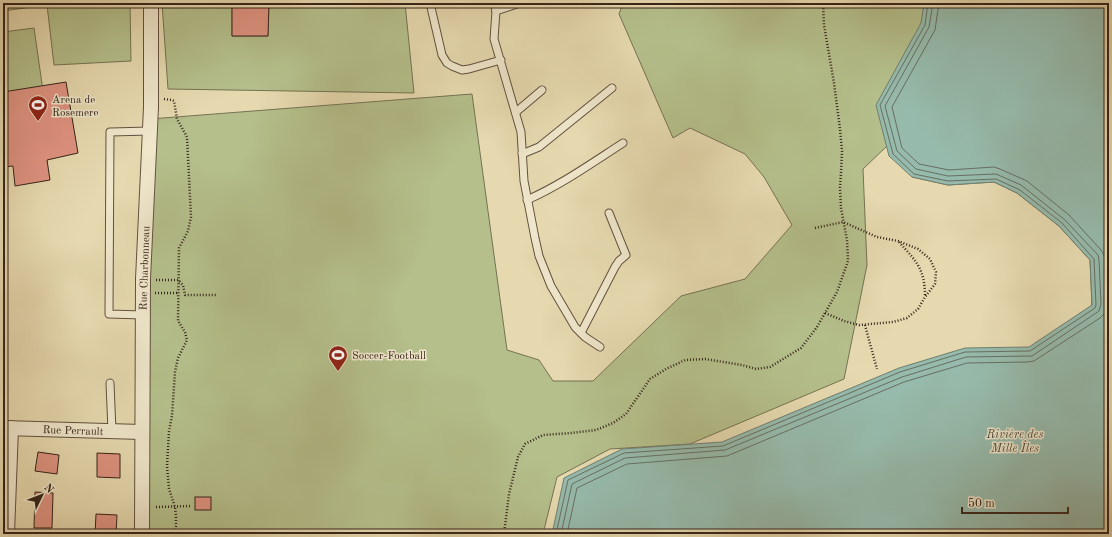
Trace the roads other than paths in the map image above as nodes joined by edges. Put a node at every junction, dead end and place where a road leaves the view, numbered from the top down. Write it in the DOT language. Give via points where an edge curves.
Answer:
graph roads {
  1 [pos="151,3"];
  2 [pos="430,3"];
  3 [pos="494,3"];
  4 [pos="520,3"];
  5 [pos="496,11"];
  6 [pos="501,60"];
  7 [pos="612,88"];
  8 [pos="542,90"];
  9 [pos="516,112"];
  10 [pos="150,131"];
  11 [pos="623,143"];
  12 [pos="522,154"];
  13 [pos="527,200"];
  14 [pos="609,213"];
  15 [pos="143,315"];
  16 [pos="581,333"];
  17 [pos="600,347"];
  18 [pos="110,383"];
  19 [pos="7,428"];
  20 [pos="112,431"];
  21 [pos="142,432"];
  22 [pos="7,534"];
  23 [pos="142,534"];
  1 -- 10 [label="street, Rue Charbonneau"];
  2 -- 6 [label="lane" via="442,55 447,63 462,70"];
  3 -- 5 [label="lane"];
  4 -- 5 [label="lane"];
  5 -- 6 [label="lane" via="494,39"];
  6 -- 9 [label="lane"];
  7 -- 12 [label="lane" via="535,150"];
  8 -- 9 [label="lane"];
  9 -- 12 [label="lane" via="521,132"];
  10 -- 15 [label="street, Rue Charbonneau"];
  10 -- 15 [label="lane" via="110,132 109,314"];
  11 -- 13 [label="lane" via="580,171"];
  12 -- 13 [label="lane"];
  13 -- 16 [label="lane" via="534,238 546,276"];
  14 -- 16 [label="lane" via="626,254 615,267"];
  15 -- 21 [label="street, Rue Charbonneau"];
  16 -- 17 [label="lane"];
  18 -- 20 [label="lane"];
  19 -- 20 [label="street, Rue Perrault"];
  19 -- 22 [label="street"];
  20 -- 21 [label="street, Rue Perrault"];
  21 -- 23 [label="street, Rue Charbonneau"];
}
